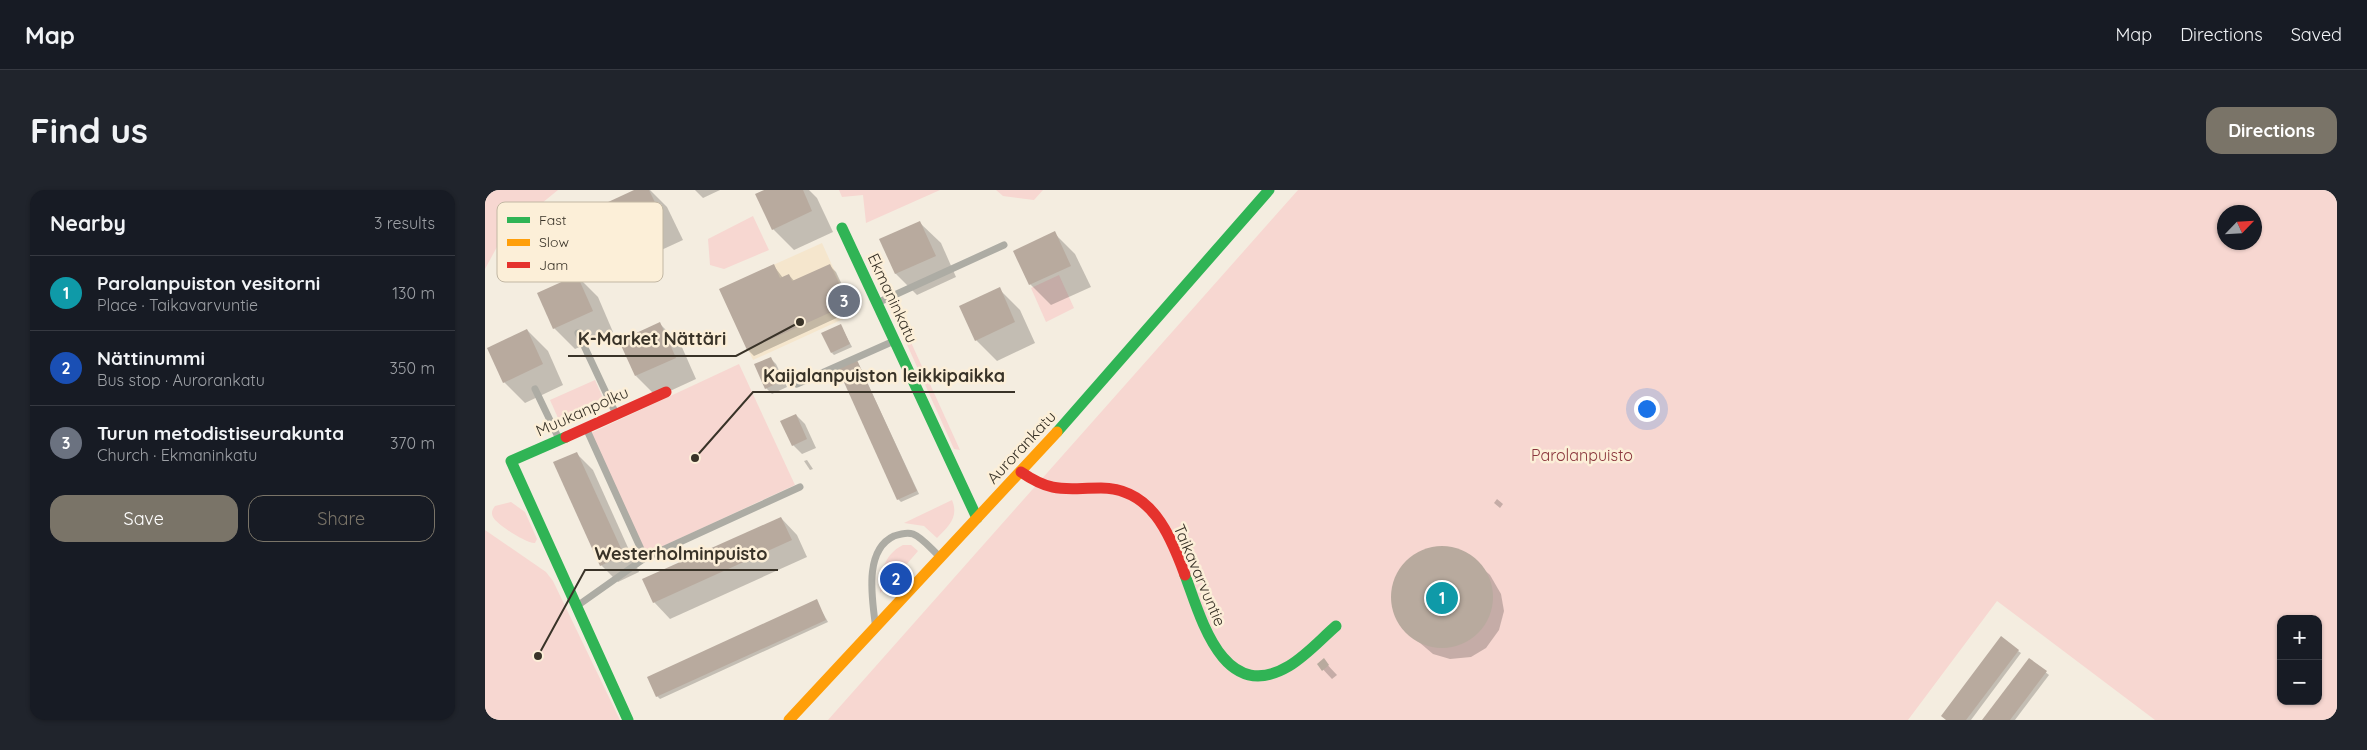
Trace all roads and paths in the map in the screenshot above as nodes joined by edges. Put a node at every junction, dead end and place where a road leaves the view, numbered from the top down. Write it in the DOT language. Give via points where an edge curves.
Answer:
graph roads {
  1 [pos="1269,190"];
  2 [pos="842,228"];
  3 [pos="1004,245"];
  4 [pos="877,303"];
  5 [pos="579,332"];
  6 [pos="895,341"];
  7 [pos="797,384"];
  8 [pos="535,389"];
  9 [pos="667,392"];
  10 [pos="616,414"];
  11 [pos="586,428"];
  12 [pos="559,440"];
  13 [pos="1021,472"];
  14 [pos="800,487"];
  15 [pos="977,518"];
  16 [pos="645,558"];
  17 [pos="940,558"];
  18 [pos="577,606"];
  19 [pos="876,626"];
  20 [pos="1336,626"];
  21 [pos="628,720"];
  22 [pos="789,720"];
  1 -- 13 [label="street, Aurorankatu"];
  2 -- 4 [label="street, Ekmaninkatu"];
  3 -- 4 [label="lane"];
  4 -- 6 [label="street, Ekmaninkatu"];
  5 -- 10 [label="lane"];
  6 -- 7 [label="lane"];
  6 -- 15 [label="street, Ekmaninkatu"];
  8 -- 12 [label="lane"];
  9 -- 10 [label="street, Muukanpolku"];
  10 -- 11 [label="street, Muukanpolku"];
  11 -- 12 [label="street, Muukanpolku"];
  11 -- 16 [label="lane"];
  12 -- 18 [label="street, Muukanpolku" via="511,461"];
  13 -- 15 [label="street, Aurorankatu"];
  13 -- 20 [label="street, Taikavarvuntie" via="1050,488 1121,489 1146,503 1167,535 1212,643 1227,662 1244,673 1269,674 1282,670"];
  14 -- 16 [label="lane"];
  15 -- 17 [label="street, Aurorankatu"];
  16 -- 18 [label="lane"];
  17 -- 19 [label="street, Aurorankatu"];
  17 -- 19 [label="lane" via="911,534 892,537 883,545 877,556 872,581"];
  18 -- 21 [label="street"];
  19 -- 22 [label="street, Aurorankatu"];
}
